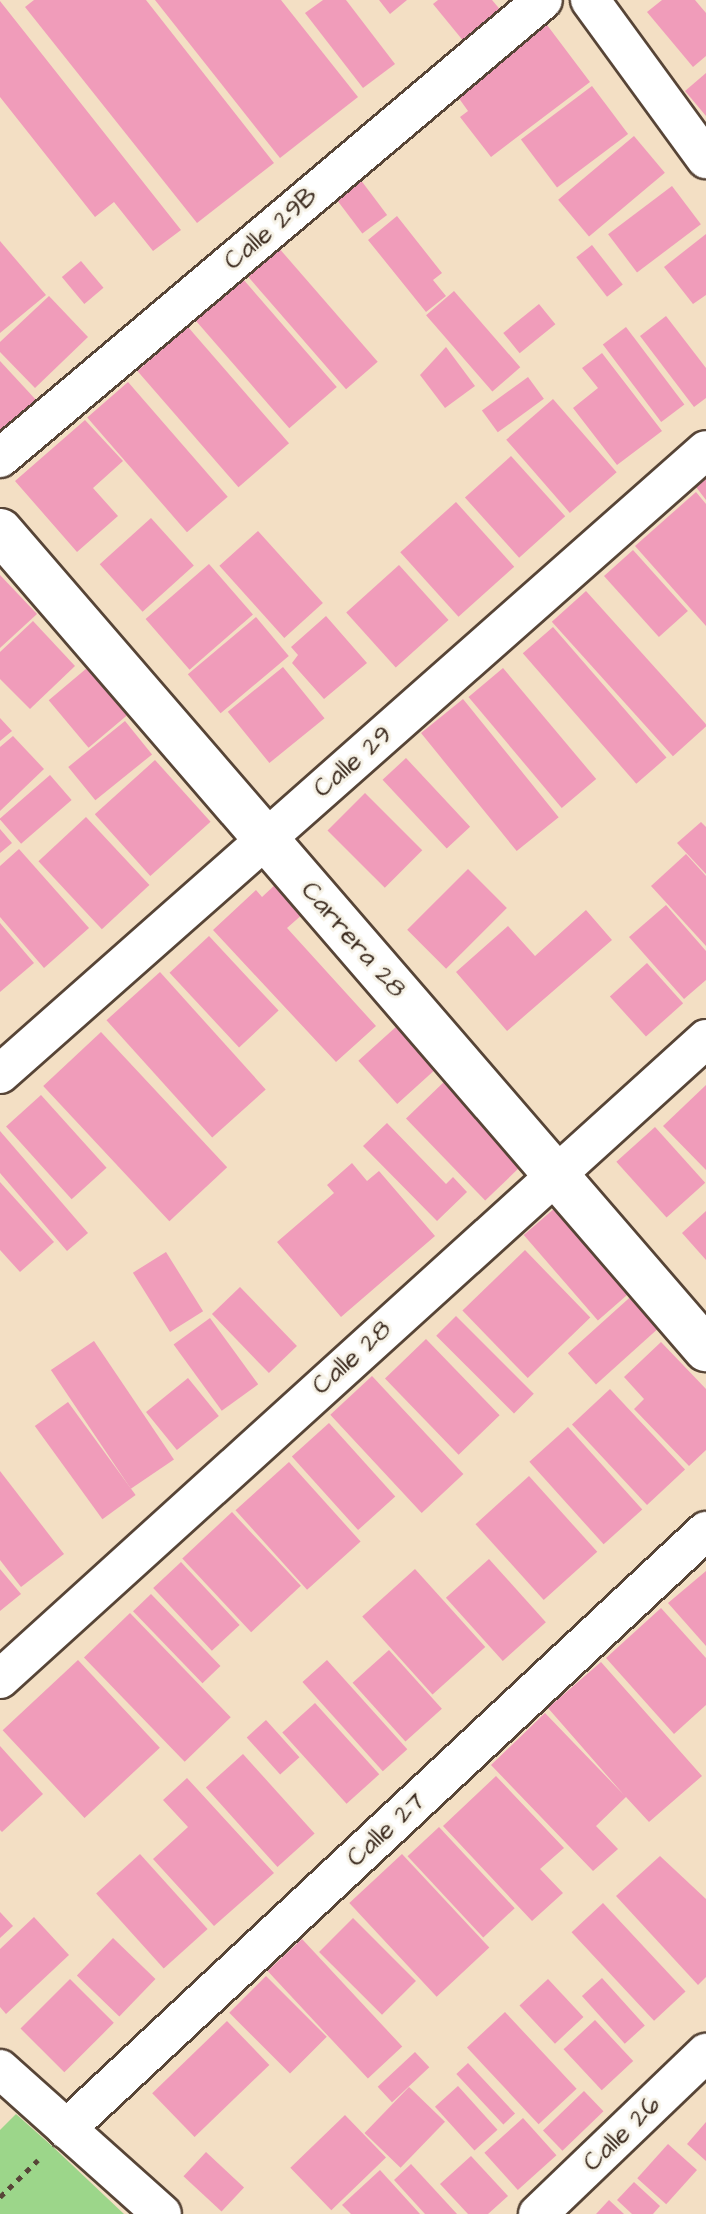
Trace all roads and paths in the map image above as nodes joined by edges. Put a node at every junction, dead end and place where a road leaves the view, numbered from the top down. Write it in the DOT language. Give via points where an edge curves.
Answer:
graph roads {
  1 [pos="543,0"];
  2 [pos="590,0"];
  3 [pos="706,159"];
  4 [pos="706,450"];
  5 [pos="0,458"];
  6 [pos="0,531"];
  7 [pos="266,839"];
  8 [pos="706,1039"];
  9 [pos="0,1074"];
  10 [pos="554,1173"];
  11 [pos="706,1349"];
  12 [pos="706,1531"];
  13 [pos="0,1679"];
  14 [pos="706,2053"];
  15 [pos="0,2069"];
  16 [pos="66,2129"];
  17 [pos="0,2197"];
  18 [pos="162,2214"];
  19 [pos="538,2214"];
  1 -- 5 [label="street, Calle 29B"];
  2 -- 3 [label="street"];
  4 -- 7 [label="street, Calle 29"];
  6 -- 7 [label="street, Carrera 28"];
  7 -- 9 [label="street, Calle 29"];
  7 -- 10 [label="street, Carrera 28"];
  8 -- 10 [label="street, Calle 28"];
  10 -- 11 [label="street, Carrera 28"];
  10 -- 13 [label="street, Calle 28"];
  12 -- 16 [label="street, Calle 27"];
  14 -- 19 [label="street, Calle 26"];
  15 -- 16 [label="street"];
  16 -- 17 [label="path"];
  16 -- 18 [label="street"];
}
